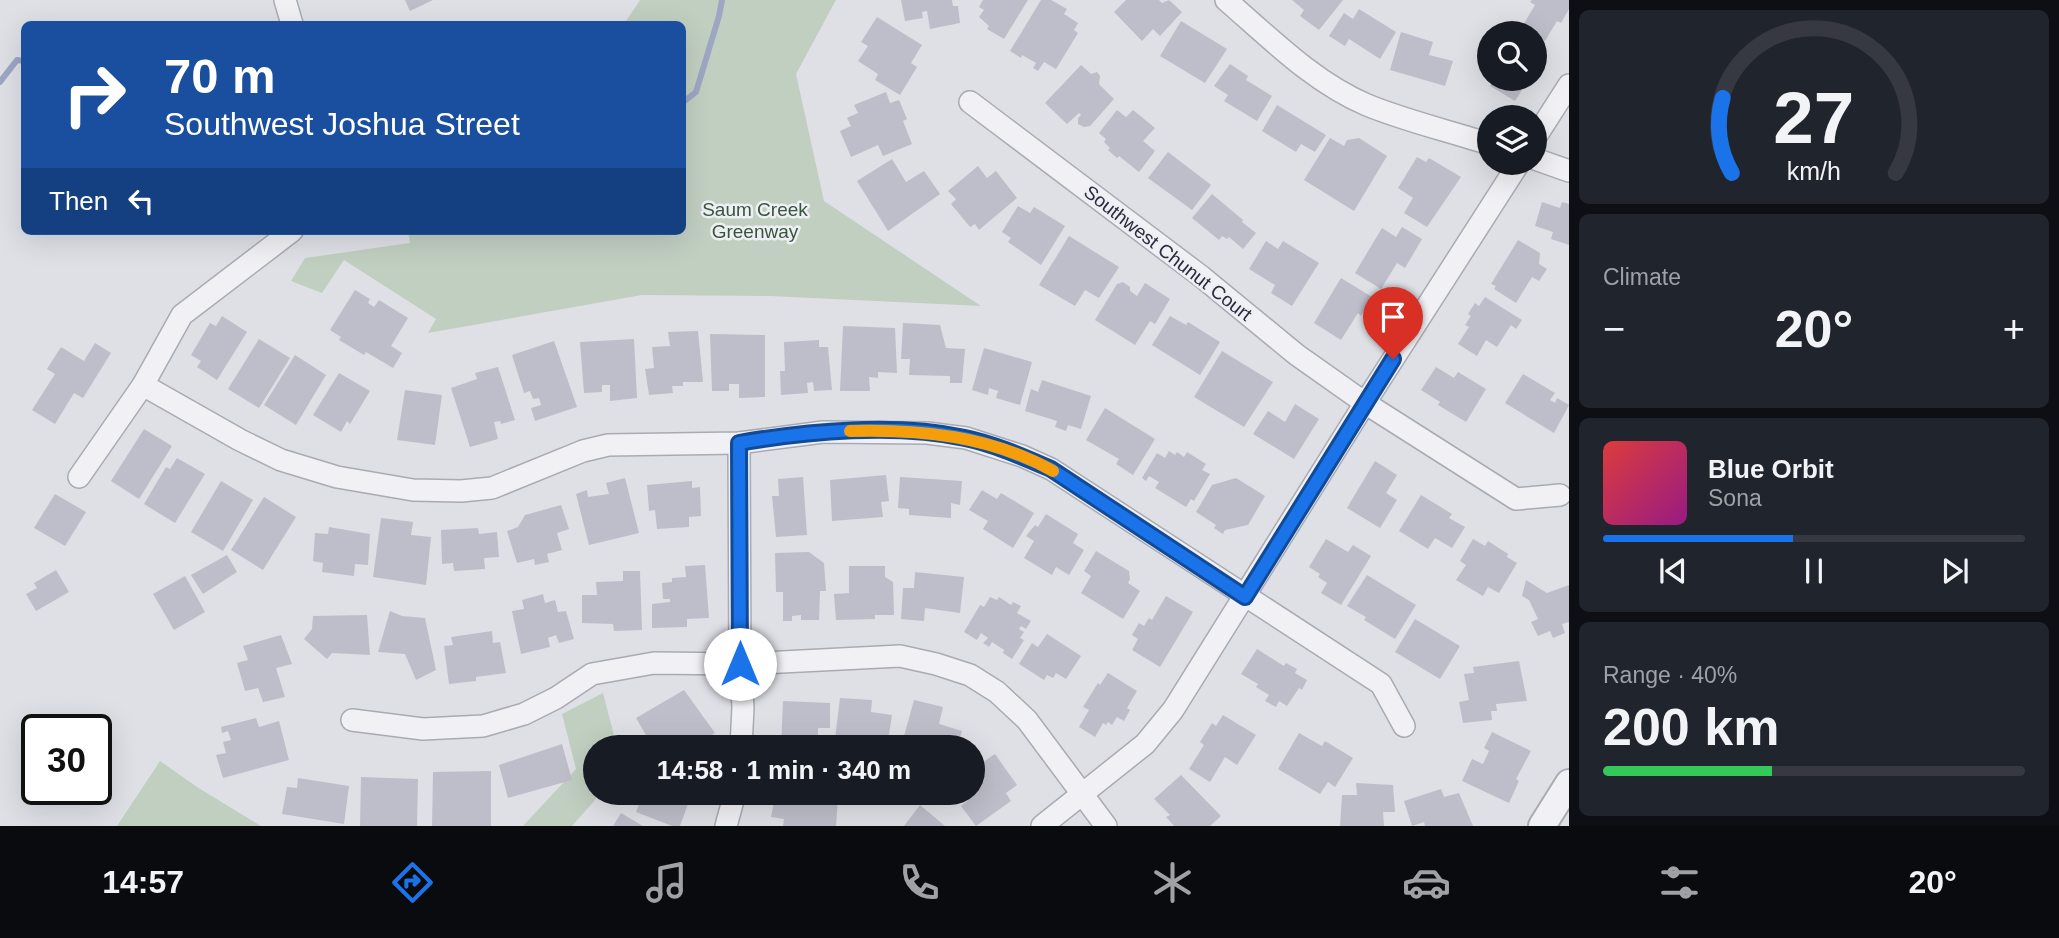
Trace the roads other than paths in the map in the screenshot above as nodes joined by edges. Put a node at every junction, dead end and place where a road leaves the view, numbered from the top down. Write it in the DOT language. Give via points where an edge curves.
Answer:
graph roads {
  1 [pos="285,0"];
  2 [pos="1226,0"];
  3 [pos="291,21"];
  4 [pos="1569,85"];
  5 [pos="970,103"];
  6 [pos="1547,119"];
  7 [pos="1477,140"];
  8 [pos="1547,163"];
  9 [pos="1569,171"];
  10 [pos="1511,175"];
  11 [pos="287,235"];
  12 [pos="143,384"];
  13 [pos="1365,403"];
  14 [pos="739,443"];
  15 [pos="79,477"];
  16 [pos="1560,495"];
  17 [pos="1245,597"];
  18 [pos="740,664"];
  19 [pos="352,720"];
  20 [pos="1404,726"];
  21 [pos="742,735"];
  22 [pos="1569,783"];
  23 [pos="1082,794"];
  24 [pos="732,805"];
  25 [pos="726,826"];
  26 [pos="1042,826"];
  27 [pos="1106,826"];
  28 [pos="1542,826"];
  1 -- 3 [label="street"];
  2 -- 7 [label="street" via="1340,91"];
  4 -- 6 [label="street"];
  5 -- 13 [label="street, Southwest Chunut Court"];
  8 -- 9 [label="street"];
  10 -- 13 [label="street"];
  11 -- 12 [label="street" via="182,315"];
  12 -- 14 [label="street" via="281,460 337,477 413,490 492,488 608,445"];
  12 -- 15 [label="street"];
  13 -- 16 [label="street, Southwest Chunut Court" via="1516,499"];
  13 -- 17 [label="street"];
  14 -- 17 [label="street" via="857,431 966,438 1051,469"];
  14 -- 18 [label="street"];
  17 -- 20 [label="street" via="1381,684"];
  17 -- 23 [label="street" via="1157,731"];
  18 -- 19 [label="street" via="654,663 592,674 524,714 483,726 423,729"];
  18 -- 21 [label="street"];
  18 -- 23 [label="street" via="900,656 970,676 1015,707"];
  22 -- 28 [label="street"];
  23 -- 26 [label="street"];
  23 -- 27 [label="street"];
  24 -- 25 [label="street"];
}
